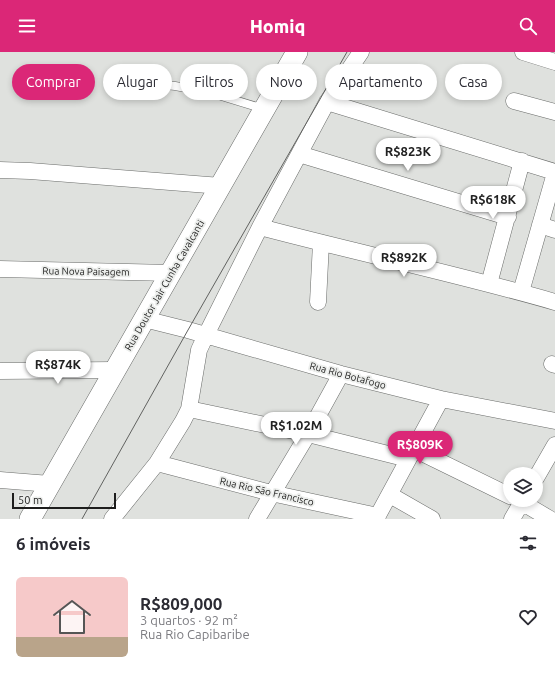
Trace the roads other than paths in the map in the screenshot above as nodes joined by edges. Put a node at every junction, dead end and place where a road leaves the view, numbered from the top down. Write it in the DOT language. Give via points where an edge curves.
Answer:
graph roads {
  1 [pos="297,52"];
  2 [pos="361,52"];
  3 [pos="523,52"];
  4 [pos="555,62"];
  5 [pos="172,86"];
  6 [pos="514,100"];
  7 [pos="327,102"];
  8 [pos="264,110"];
  9 [pos="555,112"];
  10 [pos="299,154"];
  11 [pos="522,161"];
  12 [pos="0,170"];
  13 [pos="555,173"];
  14 [pos="221,186"];
  15 [pos="508,217"];
  16 [pos="540,225"];
  17 [pos="260,226"];
  18 [pos="555,230"];
  19 [pos="321,243"];
  20 [pos="0,269"];
  21 [pos="171,273"];
  22 [pos="489,284"];
  23 [pos="522,292"];
  24 [pos="318,302"];
  25 [pos="555,302"];
  26 [pos="144,319"];
  27 [pos="206,335"];
  28 [pos="115,370"];
  29 [pos="0,371"];
  30 [pos="341,374"];
  31 [pos="441,399"];
  32 [pos="189,409"];
  33 [pos="555,421"];
  34 [pos="308,434"];
  35 [pos="554,448"];
  36 [pos="411,454"];
  37 [pos="157,463"];
  38 [pos="543,467"];
  39 [pos="0,480"];
  40 [pos="50,484"];
  41 [pos="271,493"];
  42 [pos="503,494"];
  43 [pos="390,495"];
  44 [pos="516,507"];
  45 [pos="530,507"];
  46 [pos="377,517"];
  47 [pos="116,518"];
  48 [pos="30,519"];
  49 [pos="256,519"];
  50 [pos="432,519"];
  51 [pos="512,519"];
  52 [pos="550,519"];
  1 -- 8 [label="street, Rua Doutor Jair Cunha Cavalcanti"];
  2 -- 7 [label="street"];
  3 -- 4 [label="street"];
  5 -- 8 [label="lane" via="208,92"];
  6 -- 9 [label="street"];
  7 -- 10 [label="street"];
  7 -- 11 [label="street"];
  8 -- 14 [label="street, Rua Doutor Jair Cunha Cavalcanti"];
  10 -- 15 [label="street"];
  10 -- 17 [label="street"];
  11 -- 13 [label="street"];
  11 -- 15 [label="street"];
  12 -- 14 [label="street" via="30,170"];
  13 -- 16 [label="street"];
  14 -- 21 [label="street, Rua Doutor Jair Cunha Cavalcanti"];
  15 -- 22 [label="street"];
  16 -- 18 [label="street"];
  16 -- 23 [label="street"];
  17 -- 19 [label="street"];
  17 -- 27 [label="street"];
  19 -- 22 [label="street"];
  19 -- 24 [label="street"];
  20 -- 21 [label="street, Rua Nova Paisagem"];
  21 -- 26 [label="street, Rua Doutor Jair Cunha Cavalcanti"];
  22 -- 23 [label="street"];
  23 -- 25 [label="street"];
  26 -- 27 [label="street, Rua Rio Botafogo"];
  26 -- 28 [label="street, Rua Doutor Jair Cunha Cavalcanti"];
  27 -- 30 [label="street, Rua Rio Botafogo"];
  27 -- 32 [label="street" via="199,350"];
  28 -- 29 [label="street"];
  28 -- 40 [label="street, Rua Doutor Jair Cunha Cavalcanti"];
  30 -- 31 [label="street, Rua Rio Botafogo"];
  30 -- 34 [label="street"];
  31 -- 33 [label="street, Rua Rio Botafogo"];
  31 -- 36 [label="street"];
  32 -- 34 [label="street"];
  32 -- 37 [label="street"];
  34 -- 36 [label="street"];
  34 -- 41 [label="street"];
  35 -- 38 [label="street"];
  36 -- 42 [label="street"];
  36 -- 43 [label="street"];
  37 -- 41 [label="street, Rua Rio São Francisco"];
  37 -- 47 [label="street"];
  39 -- 40 [label="street"];
  40 -- 48 [label="street, Rua Doutor Jair Cunha Cavalcanti"];
  41 -- 46 [label="street, Rua Rio São Francisco"];
  41 -- 49 [label="street"];
  43 -- 46 [label="street"];
  43 -- 50 [label="street"];
  44 -- 51 [label="street"];
  45 -- 52 [label="street"];
}
